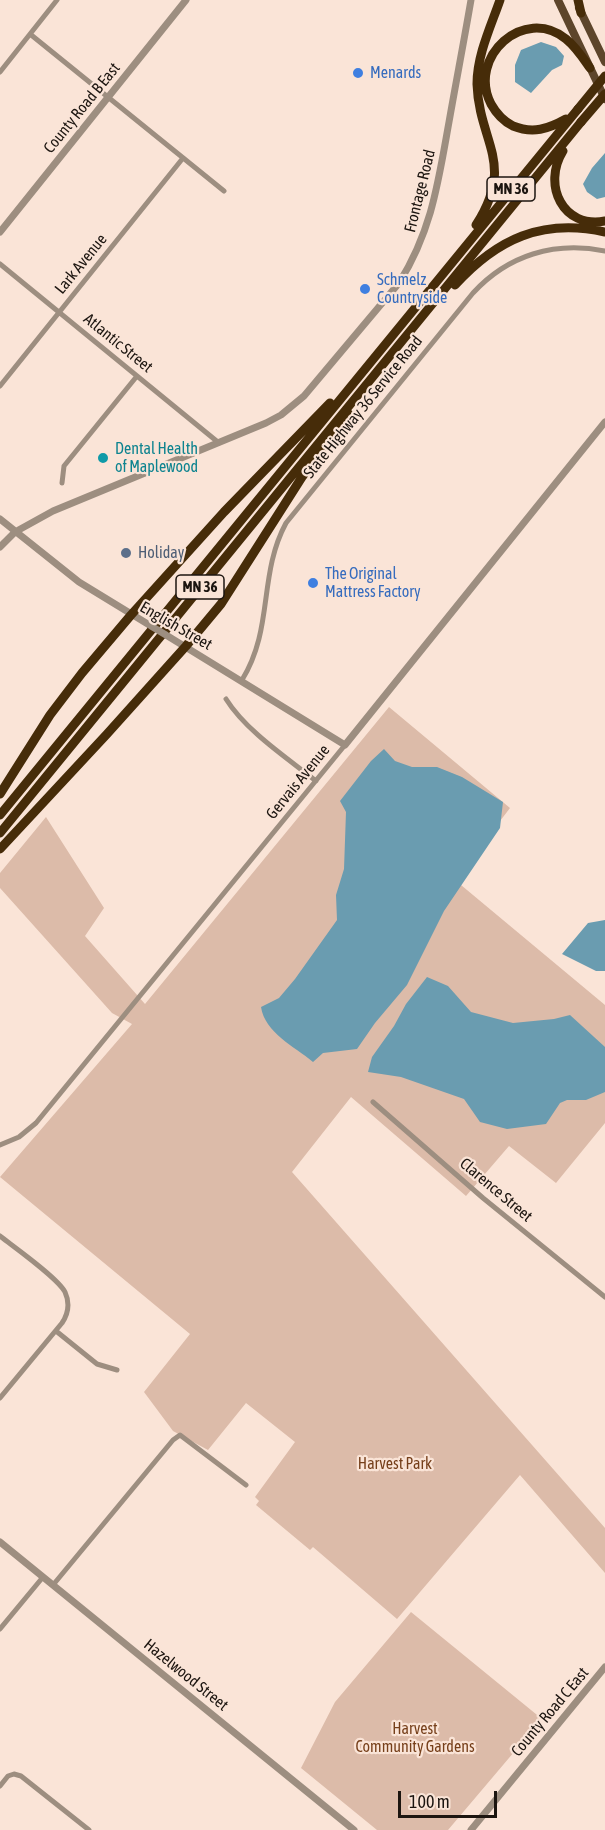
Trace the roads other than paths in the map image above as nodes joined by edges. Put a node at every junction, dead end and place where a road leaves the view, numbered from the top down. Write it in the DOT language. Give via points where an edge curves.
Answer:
graph roads {
  1 [pos="57,0"];
  2 [pos="186,0"];
  3 [pos="471,0"];
  4 [pos="500,0"];
  5 [pos="558,0"];
  6 [pos="577,0"];
  7 [pos="581,13"];
  8 [pos="30,34"];
  9 [pos="605,62"];
  10 [pos="590,68"];
  11 [pos="0,72"];
  12 [pos="605,76"];
  13 [pos="605,93"];
  14 [pos="109,96"];
  15 [pos="605,99"];
  16 [pos="575,112"];
  17 [pos="581,122"];
  18 [pos="183,158"];
  19 [pos="224,191"];
  20 [pos="605,221"];
  21 [pos="0,232"];
  22 [pos="605,232"];
  23 [pos="605,251"];
  24 [pos="0,264"];
  25 [pos="449,265"];
  26 [pos="59,313"];
  27 [pos="411,329"];
  28 [pos="401,342"];
  29 [pos="137,376"];
  30 [pos="358,376"];
  31 [pos="0,386"];
  32 [pos="605,422"];
  33 [pos="219,443"];
  34 [pos="62,483"];
  35 [pos="0,519"];
  36 [pos="15,532"];
  37 [pos="0,547"];
  38 [pos="131,615"];
  39 [pos="186,646"];
  40 [pos="242,680"];
  41 [pos="226,699"];
  42 [pos="345,745"];
  43 [pos="316,781"];
  44 [pos="0,794"];
  45 [pos="0,815"];
  46 [pos="0,833"];
  47 [pos="0,849"];
  48 [pos="373,1102"];
  49 [pos="0,1145"];
  50 [pos="0,1236"];
  51 [pos="605,1297"];
  52 [pos="56,1331"];
  53 [pos="117,1370"];
  54 [pos="0,1398"];
  55 [pos="246,1485"];
  56 [pos="0,1542"];
  57 [pos="43,1577"];
  58 [pos="53,1585"];
  59 [pos="0,1629"];
  60 [pos="605,1667"];
  61 [pos="0,1786"];
  62 [pos="89,1830"];
  63 [pos="354,1830"];
  64 [pos="471,1830"];
  1 -- 8 [label="street"];
  2 -- 14 [label="street, County Road B East"];
  3 -- 33 [label="street, Frontage Road" via="434,204 410,265 388,297 304,396 281,415"];
  4 -- 25 [label="highway" via="483,48 477,83 494,154 494,185 485,209"];
  5 -- 10 [label="main road"];
  6 -- 7 [label="highway"];
  7 -- 9 [label="main road"];
  8 -- 11 [label="street"];
  8 -- 14 [label="street"];
  10 -- 15 [label="main road"];
  10 -- 16 [label="highway" via="566,39 540,28 511,34 497,46 488,62 486,91 504,120 520,128 537,130 553,126"];
  12 -- 16 [label="highway, MN 36, bridge"];
  13 -- 17 [label="highway, MN 36, bridge"];
  14 -- 18 [label="street"];
  14 -- 21 [label="street, County Road B East"];
  16 -- 25 [label="highway, MN 36"];
  17 -- 20 [label="highway" via="555,165 555,190 562,205 576,217"];
  17 -- 27 [label="highway, MN 36"];
  18 -- 19 [label="street"];
  18 -- 26 [label="street, Lark Avenue"];
  22 -- 27 [label="highway" via="552,229 506,242 473,265"];
  23 -- 40 [label="street, State Highway 36 Service Road" via="567,247 532,253 497,270 473,293 286,523 271,562 260,640"];
  24 -- 26 [label="street, Atlantic Street"];
  25 -- 30 [label="highway, MN 36"];
  26 -- 29 [label="street, Atlantic Street"];
  26 -- 31 [label="street, Lark Avenue"];
  27 -- 28 [label="highway, MN 36"];
  28 -- 39 [label="highway" via="302,477 230,591"];
  28 -- 46 [label="highway, MN 36"];
  29 -- 33 [label="street, Atlantic Street"];
  29 -- 34 [label="street" via="64,466"];
  30 -- 38 [label="highway" via="305,427"];
  30 -- 45 [label="highway, MN 36"];
  32 -- 42 [label="street, Gervais Avenue"];
  33 -- 36 [label="street, Frontage Road" via="53,511"];
  35 -- 36 [label="street, English Street"];
  36 -- 37 [label="street, Frontage Road"];
  36 -- 38 [label="street, English Street" via="77,581"];
  38 -- 39 [label="street, English Street, bridge"];
  38 -- 44 [label="highway" via="67,693"];
  39 -- 40 [label="street, English Street"];
  39 -- 47 [label="highway"];
  40 -- 42 [label="street, English Street"];
  41 -- 43 [label="street" via="259,735"];
  42 -- 43 [label="street, Gervais Avenue"];
  43 -- 49 [label="street, Gervais Avenue" via="36,1123 19,1137"];
  48 -- 51 [label="street, Clarence Street"];
  50 -- 52 [label="street" via="66,1294 68,1309"];
  52 -- 53 [label="street" via="98,1364"];
  52 -- 54 [label="street"];
  55 -- 58 [label="street" via="180,1435"];
  56 -- 57 [label="street, Hazelwood Street"];
  57 -- 58 [label="street, Hazelwood Street"];
  57 -- 59 [label="street"];
  58 -- 63 [label="street, Hazelwood Street"];
  60 -- 64 [label="street, County Road C East"];
  61 -- 62 [label="street" via="8,1776 21,1776"];
}
